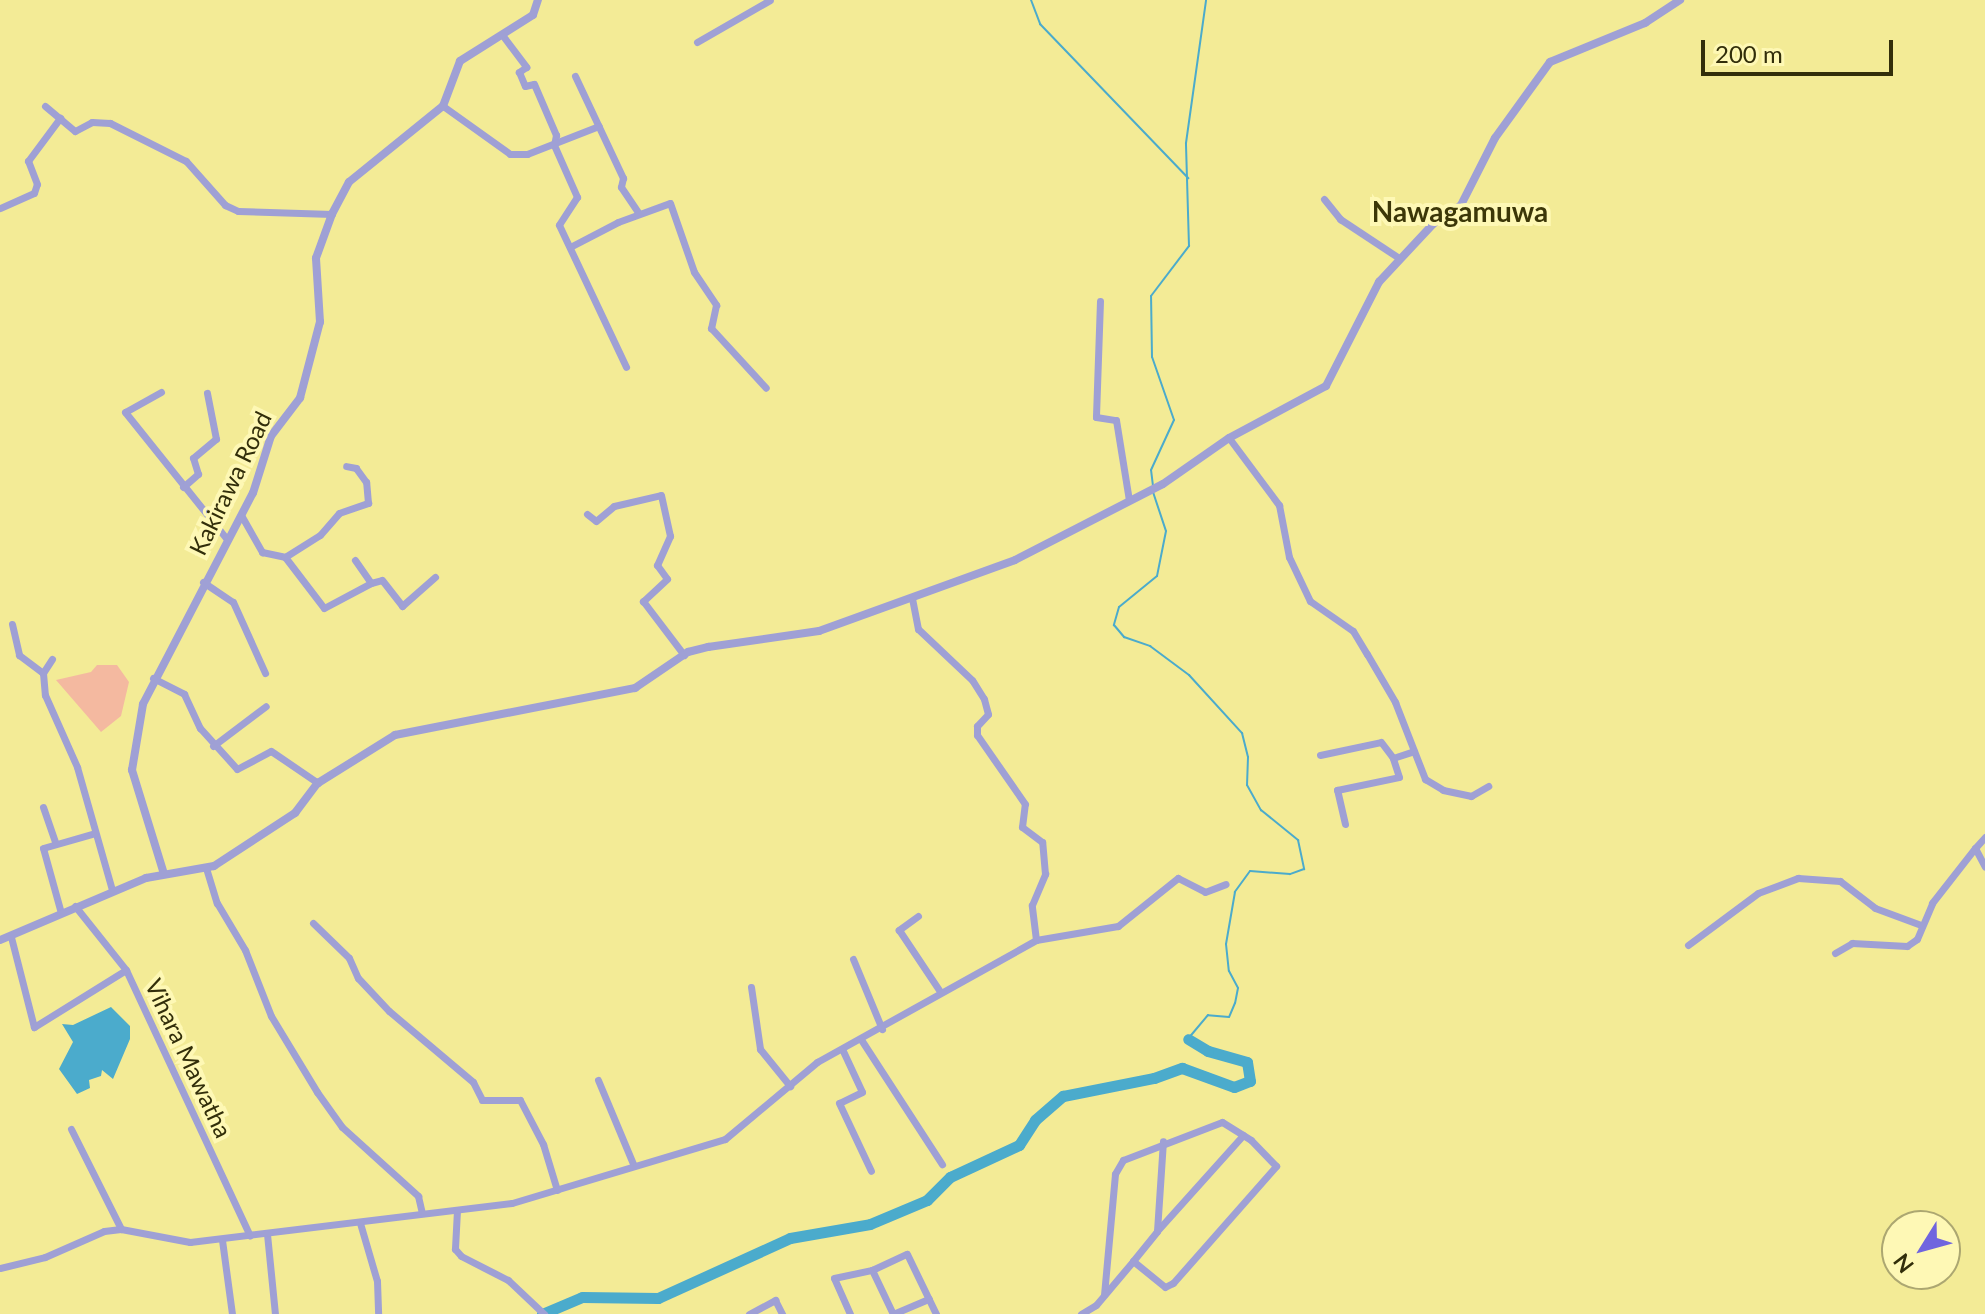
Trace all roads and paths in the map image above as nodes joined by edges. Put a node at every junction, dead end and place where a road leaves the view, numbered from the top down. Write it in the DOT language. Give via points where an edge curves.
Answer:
graph roads {
  1 [pos="538,0"];
  2 [pos="770,0"];
  3 [pos="1680,0"];
  4 [pos="503,36"];
  5 [pos="697,42"];
  6 [pos="575,76"];
  7 [pos="45,106"];
  8 [pos="443,106"];
  9 [pos="60,118"];
  10 [pos="599,126"];
  11 [pos="554,145"];
  12 [pos="1324,199"];
  13 [pos="0,208"];
  14 [pos="332,214"];
  15 [pos="639,214"];
  16 [pos="570,247"];
  17 [pos="1399,258"];
  18 [pos="1100,301"];
  19 [pos="626,367"];
  20 [pos="766,388"];
  21 [pos="161,392"];
  22 [pos="207,393"];
  23 [pos="1229,438"];
  24 [pos="346,466"];
  25 [pos="183,487"];
  26 [pos="1129,500"];
  27 [pos="587,514"];
  28 [pos="241,515"];
  29 [pos="226,538"];
  30 [pos="285,557"];
  31 [pos="355,560"];
  32 [pos="435,577"];
  33 [pos="203,582"];
  34 [pos="371,583"];
  35 [pos="912,599"];
  36 [pos="12,624"];
  37 [pos="684,655"];
  38 [pos="52,659"];
  39 [pos="43,673"];
  40 [pos="265,673"];
  41 [pos="153,678"];
  42 [pos="266,706"];
  43 [pos="213,746"];
  44 [pos="1414,751"];
  45 [pos="1320,755"];
  46 [pos="1393,758"];
  47 [pos="318,783"];
  48 [pos="1488,786"];
  49 [pos="43,807"];
  50 [pos="1345,824"];
  51 [pos="95,833"];
  52 [pos="1985,837"];
  53 [pos="55,842"];
  54 [pos="1975,848"];
  55 [pos="1985,867"];
  56 [pos="206,868"];
  57 [pos="164,874"];
  58 [pos="1226,884"];
  59 [pos="112,890"];
  60 [pos="75,906"];
  61 [pos="61,913"];
  62 [pos="918,916"];
  63 [pos="313,923"];
  64 [pos="1921,925"];
  65 [pos="11,937"];
  66 [pos="0,940"];
  67 [pos="1036,940"];
  68 [pos="1688,945"];
  69 [pos="1835,953"];
  70 [pos="853,959"];
  71 [pos="126,970"];
  72 [pos="751,987"];
  73 [pos="939,990"];
  74 [pos="882,1029"];
  75 [pos="862,1041"];
  76 [pos="843,1051"];
  77 [pos="598,1080"];
  78 [pos="790,1086"];
  79 [pos="71,1129"];
  80 [pos="1243,1135"];
  81 [pos="1163,1141"];
  82 [pos="942,1164"];
  83 [pos="634,1166"];
  84 [pos="871,1171"];
  85 [pos="557,1190"];
  86 [pos="457,1210"];
  87 [pos="422,1213"];
  88 [pos="360,1223"];
  89 [pos="121,1229"];
  90 [pos="1157,1231"];
  91 [pos="267,1234"];
  92 [pos="250,1236"];
  93 [pos="222,1240"];
  94 [pos="1133,1261"];
  95 [pos="0,1268"];
  96 [pos="872,1270"];
  97 [pos="1104,1294"];
  98 [pos="929,1299"];
  99 [pos="543,1312"];
  100 [pos="232,1314"];
  101 [pos="275,1314"];
  102 [pos="378,1314"];
  103 [pos="749,1314"];
  104 [pos="782,1314"];
  105 [pos="850,1314"];
  106 [pos="893,1314"];
  107 [pos="936,1314"];
  108 [pos="1081,1314"];
  1 -- 4 [label="street" via="533,15"];
  2 -- 5 [label="street"];
  3 -- 17 [label="street" via="1645,23 1550,62 1495,138 1461,205"];
  4 -- 8 [label="street" via="460,61"];
  4 -- 11 [label="street" via="526,67 519,72 525,86 534,84 556,135"];
  6 -- 10 [label="street"];
  7 -- 9 [label="street"];
  8 -- 11 [label="street" via="510,154"];
  8 -- 14 [label="street, Kakirawa Road" via="349,182"];
  9 -- 13 [label="street" via="28,161 37,184 34,193"];
  9 -- 14 [label="street" via="75,131 92,122 110,123 186,161 225,205 238,211"];
  10 -- 11 [label="street"];
  10 -- 15 [label="street" via="623,178 621,187"];
  11 -- 16 [label="street" via="577,197 559,225"];
  12 -- 17 [label="street" via="1340,219"];
  14 -- 28 [label="street, Kakirawa Road" via="316,258 320,322 300,398 271,436"];
  15 -- 16 [label="street"];
  15 -- 20 [label="street" via="670,203 694,272 716,305 711,328"];
  16 -- 19 [label="street" via="593,306"];
  17 -- 23 [label="street" via="1379,282 1326,386"];
  18 -- 26 [label="street" via="1096,417 1116,420"];
  21 -- 25 [label="street" via="125,412"];
  22 -- 25 [label="street" via="216,439 193,458 198,474"];
  23 -- 26 [label="street" via="1163,484"];
  23 -- 44 [label="street" via="1279,505 1289,557 1310,601 1353,631 1395,702"];
  24 -- 30 [label="street" via="356,468 366,482 368,503 339,513 320,535"];
  25 -- 29 [label="street"];
  26 -- 35 [label="street" via="1015,560"];
  27 -- 37 [label="street" via="596,521 614,506 661,495 670,536 657,565 667,579 643,601"];
  28 -- 29 [label="street, Kakirawa Road"];
  28 -- 30 [label="street" via="262,552"];
  29 -- 33 [label="street, Kakirawa Road"];
  30 -- 34 [label="street" via="324,608"];
  31 -- 34 [label="street"];
  32 -- 34 [label="street" via="402,606 382,580"];
  33 -- 40 [label="street" via="233,602"];
  33 -- 41 [label="street, Kakirawa Road"];
  35 -- 37 [label="street" via="819,631"];
  35 -- 67 [label="street" via="918,629 972,680 984,699 988,714 977,726 977,735 1025,804 1022,827 1042,842 1044,882 1032,905"];
  36 -- 39 [label="street" via="19,655"];
  37 -- 47 [label="street" via="635,688 395,735"];
  38 -- 39 [label="street"];
  39 -- 51 [label="street" via="55,726 77,767"];
  41 -- 43 [label="street" via="184,694"];
  41 -- 57 [label="street, Kakirawa Road" via="132,759"];
  42 -- 43 [label="street"];
  43 -- 47 [label="street" via="243,770 271,751"];
  44 -- 46 [label="street"];
  44 -- 48 [label="street" via="1425,779 1443,790 1471,796"];
  45 -- 46 [label="street" via="1381,742"];
  46 -- 50 [label="street" via="1399,777 1337,790"];
  47 -- 56 [label="street" via="295,813"];
  49 -- 53 [label="street"];
  51 -- 53 [label="street"];
  51 -- 59 [label="street"];
  52 -- 54 [label="street"];
  53 -- 61 [label="street" via="43,848 43,863"];
  54 -- 55 [label="street"];
  54 -- 64 [label="street"];
  56 -- 57 [label="street"];
  56 -- 87 [label="street" via="217,903 245,950 271,1016 317,1092 342,1127 418,1196"];
  57 -- 59 [label="street"];
  58 -- 67 [label="street" via="1205,892 1178,878 1118,926"];
  59 -- 60 [label="street"];
  60 -- 61 [label="street"];
  60 -- 71 [label="street, Vihara Mawatha"];
  61 -- 65 [label="street"];
  62 -- 73 [label="street" via="899,930"];
  63 -- 85 [label="street" via="349,958 358,978 389,1011 473,1082 482,1100 520,1100 543,1144"];
  64 -- 68 [label="street" via="1875,908 1840,881 1798,878 1758,893"];
  64 -- 69 [label="street" via="1917,939 1907,946 1869,940"];
  65 -- 66 [label="street"];
  65 -- 71 [label="street" via="34,1027"];
  67 -- 73 [label="street"];
  70 -- 74 [label="street"];
  71 -- 92 [label="street, Vihara Mawatha"];
  72 -- 78 [label="street" via="760,1049"];
  73 -- 74 [label="street"];
  74 -- 75 [label="street"];
  75 -- 76 [label="street"];
  75 -- 82 [label="street"];
  76 -- 78 [label="street" via="817,1062"];
  76 -- 84 [label="street" via="862,1092 839,1103"];
  77 -- 83 [label="street"];
  78 -- 83 [label="street" via="725,1139"];
  79 -- 89 [label="street"];
  80 -- 81 [label="street" via="1222,1122"];
  80 -- 90 [label="street"];
  80 -- 94 [label="street" via="1276,1166 1173,1283 1165,1287"];
  81 -- 90 [label="street"];
  81 -- 97 [label="street" via="1123,1160 1115,1174"];
  83 -- 85 [label="street"];
  85 -- 86 [label="street"];
  86 -- 87 [label="street"];
  86 -- 99 [label="street" via="455,1249 508,1280"];
  87 -- 88 [label="street"];
  88 -- 91 [label="street"];
  88 -- 102 [label="street" via="377,1281"];
  89 -- 93 [label="street" via="170,1241"];
  89 -- 95 [label="street"];
  90 -- 94 [label="street"];
  91 -- 92 [label="street"];
  91 -- 101 [label="street"];
  92 -- 93 [label="street"];
  93 -- 100 [label="street"];
  94 -- 97 [label="street"];
  96 -- 98 [label="street" via="907,1254"];
  96 -- 105 [label="street" via="834,1278"];
  96 -- 106 [label="street"];
  97 -- 108 [label="street"];
  98 -- 106 [label="street"];
  98 -- 107 [label="street"];
  103 -- 104 [label="street" via="775,1300"];
}
